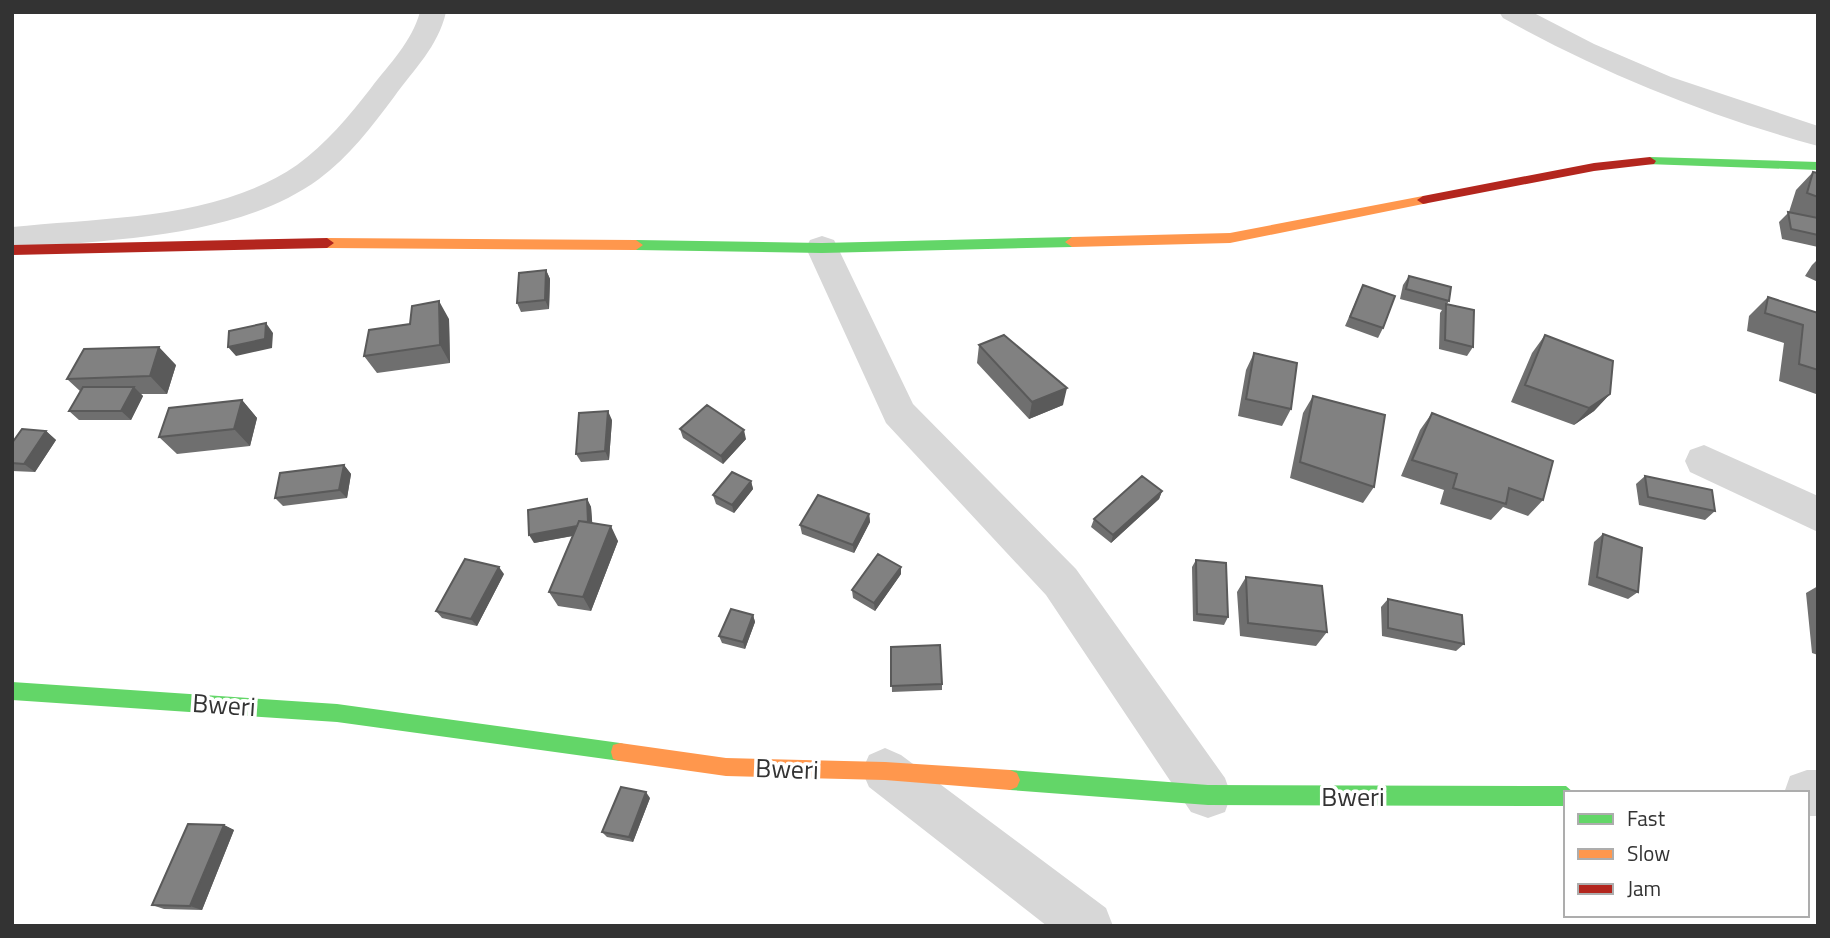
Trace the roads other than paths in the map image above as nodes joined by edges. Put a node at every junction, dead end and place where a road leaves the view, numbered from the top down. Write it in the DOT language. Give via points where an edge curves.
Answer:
graph roads {
  1 [pos="433,12"];
  2 [pos="1512,12"];
  3 [pos="1818,136"];
  4 [pos="1818,166"];
  5 [pos="12,238"];
  6 [pos="822,248"];
  7 [pos="12,250"];
  8 [pos="1704,461"];
  9 [pos="1818,515"];
  10 [pos="12,691"];
  11 [pos="885,771"];
  12 [pos="1208,795"];
  13 [pos="1564,796"];
  14 [pos="1088,926"];
  1 -- 5 [label="street" via="425,41 366,114 333,151 277,191 230,209"];
  2 -- 3 [label="street" via="1588,52 1730,110"];
  4 -- 6 [label="street" via="1654,161 1594,167 1230,237"];
  6 -- 7 [label="street" via="452,242"];
  6 -- 12 [label="street" via="899,412 1061,582"];
  8 -- 9 [label="street"];
  10 -- 11 [label="street, Bweri" via="337,713 726,767"];
  11 -- 12 [label="street, Bweri"];
  11 -- 14 [label="street"];
  12 -- 13 [label="street, Bweri"];
}
